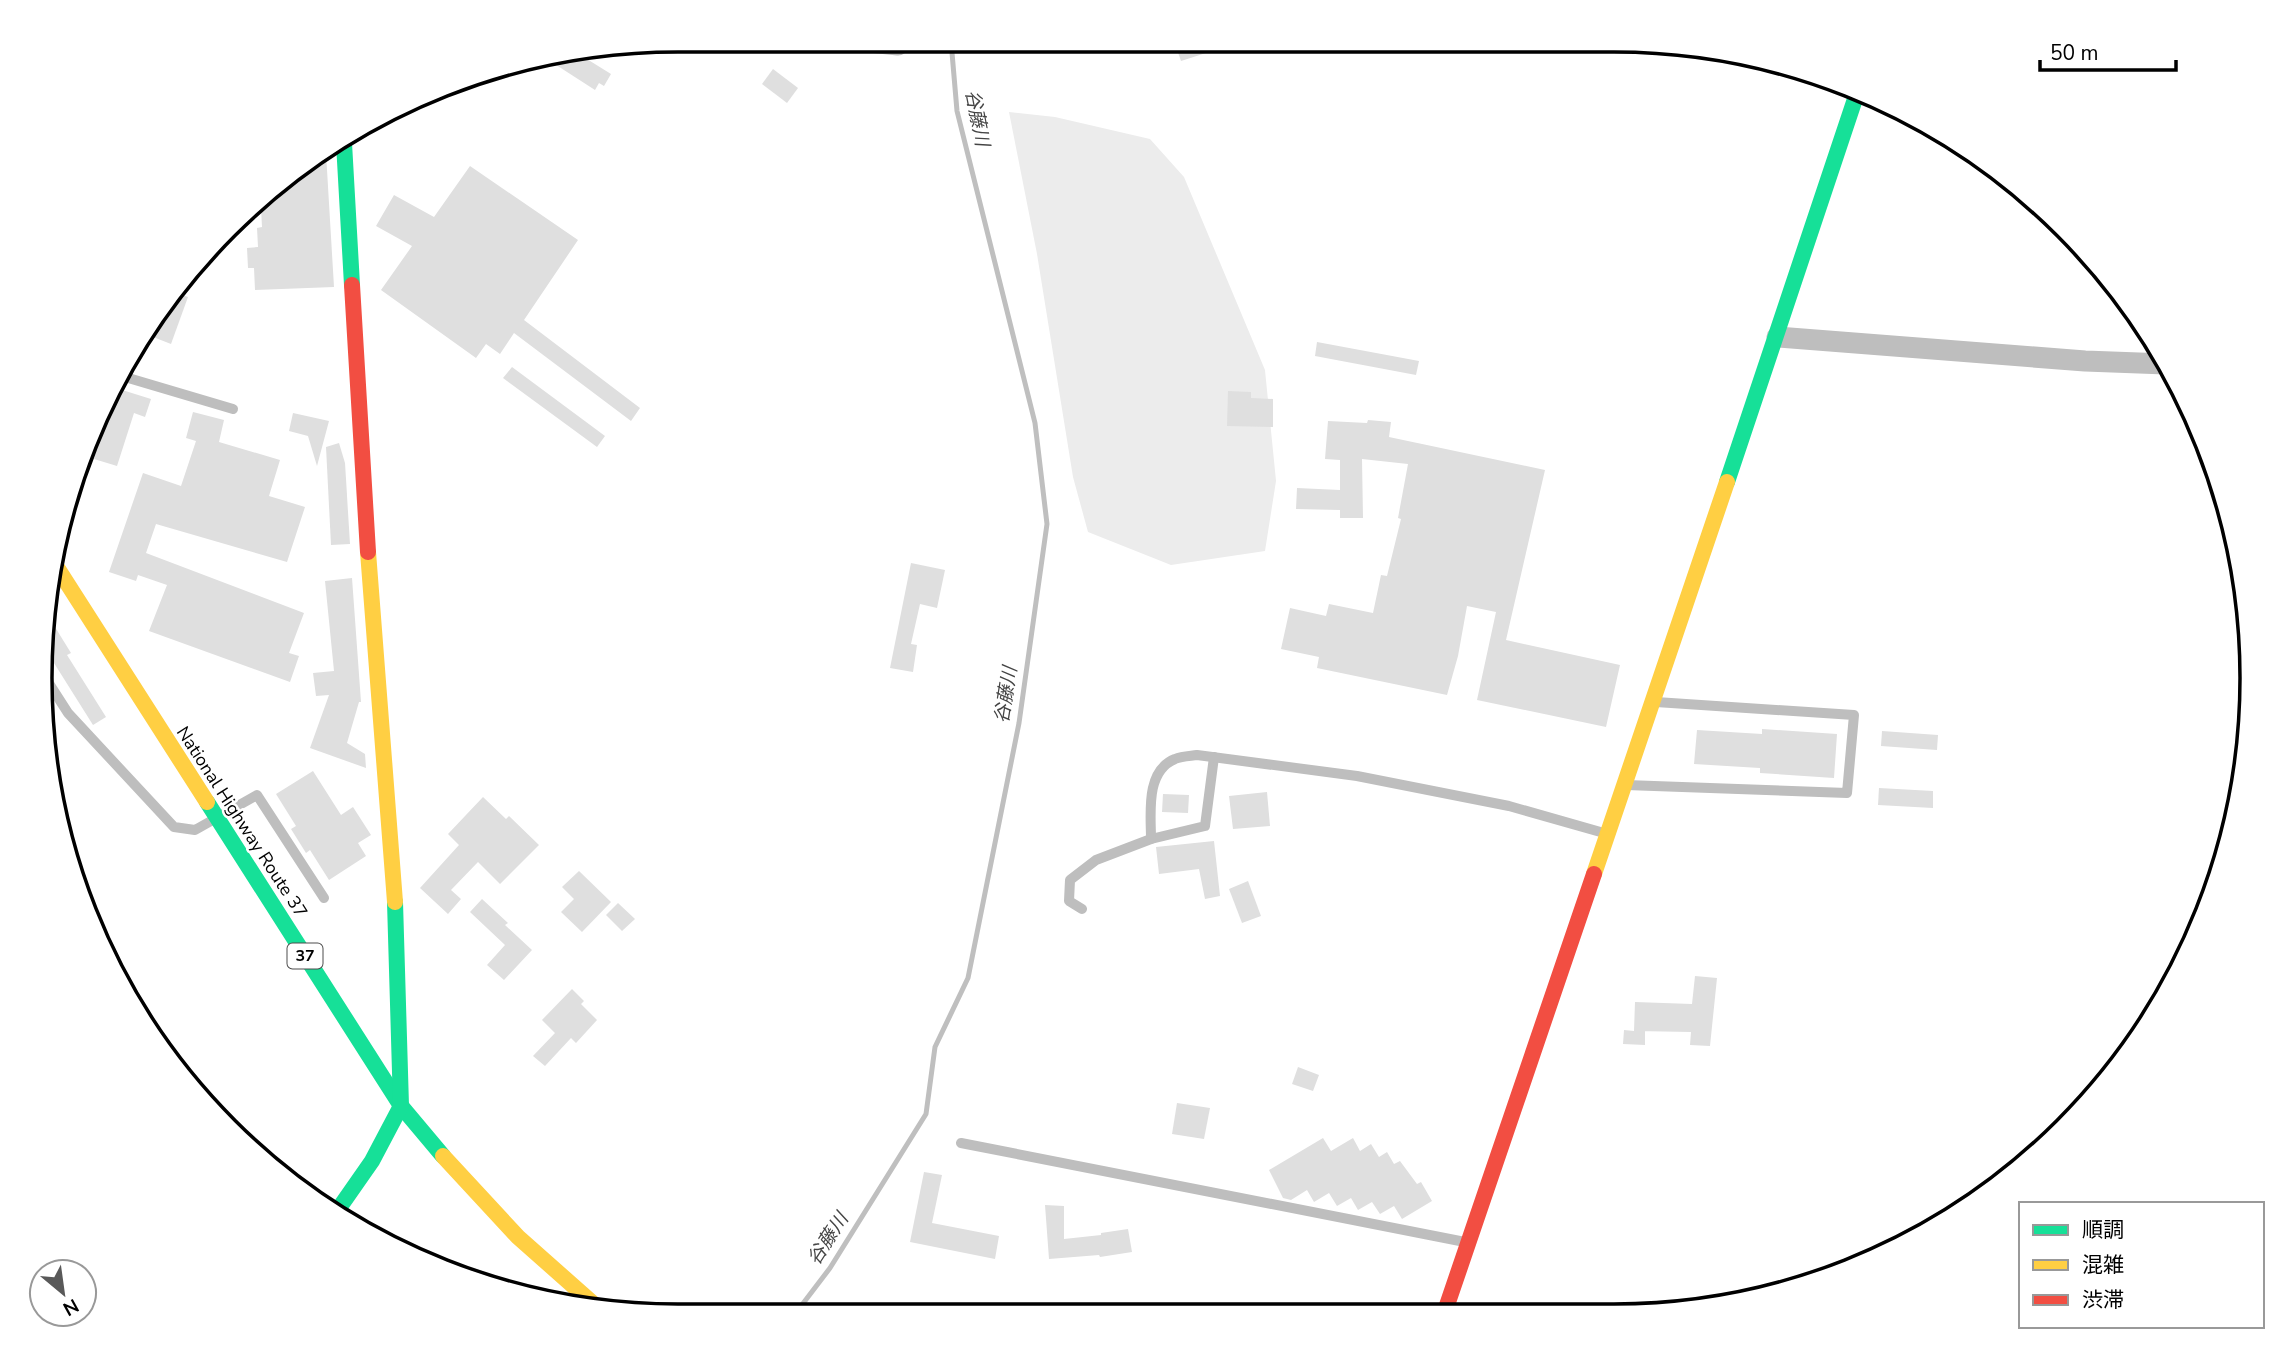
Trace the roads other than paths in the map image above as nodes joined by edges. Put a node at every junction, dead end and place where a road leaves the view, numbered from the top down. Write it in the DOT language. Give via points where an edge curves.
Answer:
graph roads {
  1 [pos="1854,101"];
  2 [pos="344,149"];
  3 [pos="1777,337"];
  4 [pos="2155,364"];
  5 [pos="129,378"];
  6 [pos="233,409"];
  7 [pos="62,575"];
  8 [pos="53,689"];
  9 [pos="1653,702"];
  10 [pos="1214,757"];
  11 [pos="1625,785"];
  12 [pos="216,817"];
  13 [pos="1608,835"];
  14 [pos="1151,839"];
  15 [pos="324,898"];
  16 [pos="1082,909"];
  17 [pos="401,1106"];
  18 [pos="961,1143"];
  19 [pos="341,1205"];
  20 [pos="1468,1243"];
  21 [pos="585,1296"];
  22 [pos="1447,1304"];
  1 -- 3 [label="main road"];
  2 -- 17 [label="main road" via="395,897"];
  3 -- 4 [label="street"];
  3 -- 9 [label="main road"];
  5 -- 6 [label="lane"];
  7 -- 12 [label="main road, National Highway Route 37 / 37"];
  8 -- 12 [label="lane" via="68,713 174,827 195,830"];
  9 -- 11 [label="main road"];
  9 -- 11 [label="lane" via="1854,715 1847,793"];
  10 -- 13 [label="lane" via="1357,776 1508,806"];
  10 -- 14 [label="lane" via="1205,826"];
  10 -- 14 [label="lane" via="1174,759 1157,776 1151,796"];
  11 -- 13 [label="main road"];
  12 -- 15 [label="lane" via="257,794"];
  12 -- 17 [label="main road, National Highway Route 37 / 37"];
  13 -- 20 [label="main road"];
  14 -- 16 [label="lane" via="1096,860 1070,880 1069,901"];
  17 -- 19 [label="main road" via="372,1161"];
  17 -- 21 [label="main road, National Highway Route 37 / 37" via="507,1227"];
  18 -- 20 [label="lane"];
  20 -- 22 [label="main road"];
}
